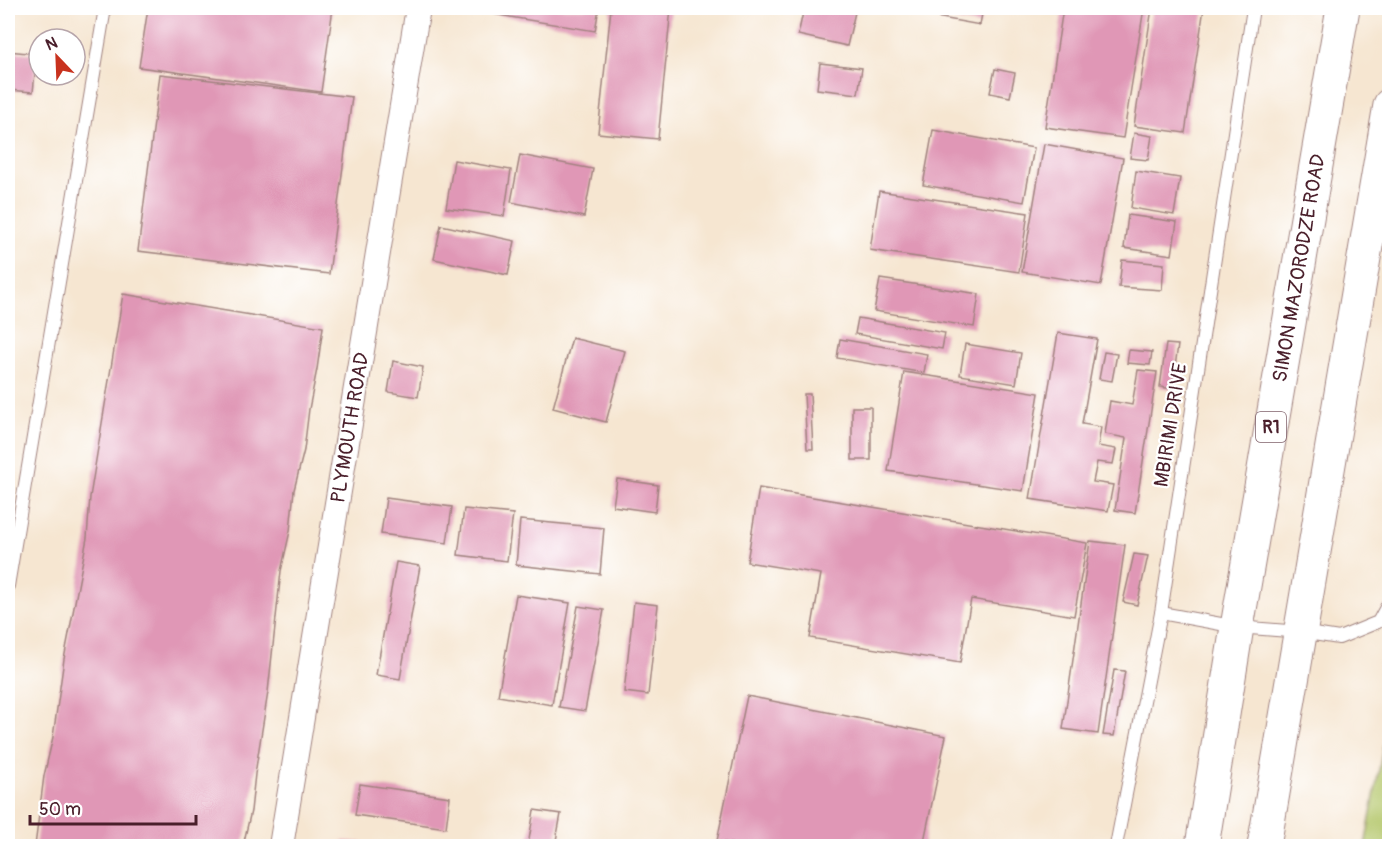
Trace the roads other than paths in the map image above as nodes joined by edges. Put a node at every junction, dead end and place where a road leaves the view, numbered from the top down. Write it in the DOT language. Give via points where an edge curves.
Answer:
graph roads {
  1 [pos="105,8"];
  2 [pos="418,8"];
  3 [pos="1253,8"];
  4 [pos="1343,8"];
  5 [pos="1389,105"];
  6 [pos="8,586"];
  7 [pos="1389,600"];
  8 [pos="1161,613"];
  9 [pos="1237,627"];
  10 [pos="1301,632"];
  11 [pos="281,846"];
  12 [pos="1116,846"];
  13 [pos="1202,846"];
  14 [pos="1264,846"];
  1 -- 6 [label="lane"];
  2 -- 11 [label="street, PLYMOUTH ROAD"];
  3 -- 8 [label="lane, MBIRIMI DRIVE"];
  4 -- 9 [label="highway, SIMON MAZORODZE ROAD / R1"];
  5 -- 10 [label="highway"];
  7 -- 10 [label="lane" via="1378,622 1339,638"];
  8 -- 9 [label="lane"];
  8 -- 12 [label="lane, MBIRIMI DRIVE"];
  9 -- 10 [label="lane"];
  9 -- 13 [label="highway, SIMON MAZORODZE ROAD / R1"];
  10 -- 14 [label="highway"];
}
